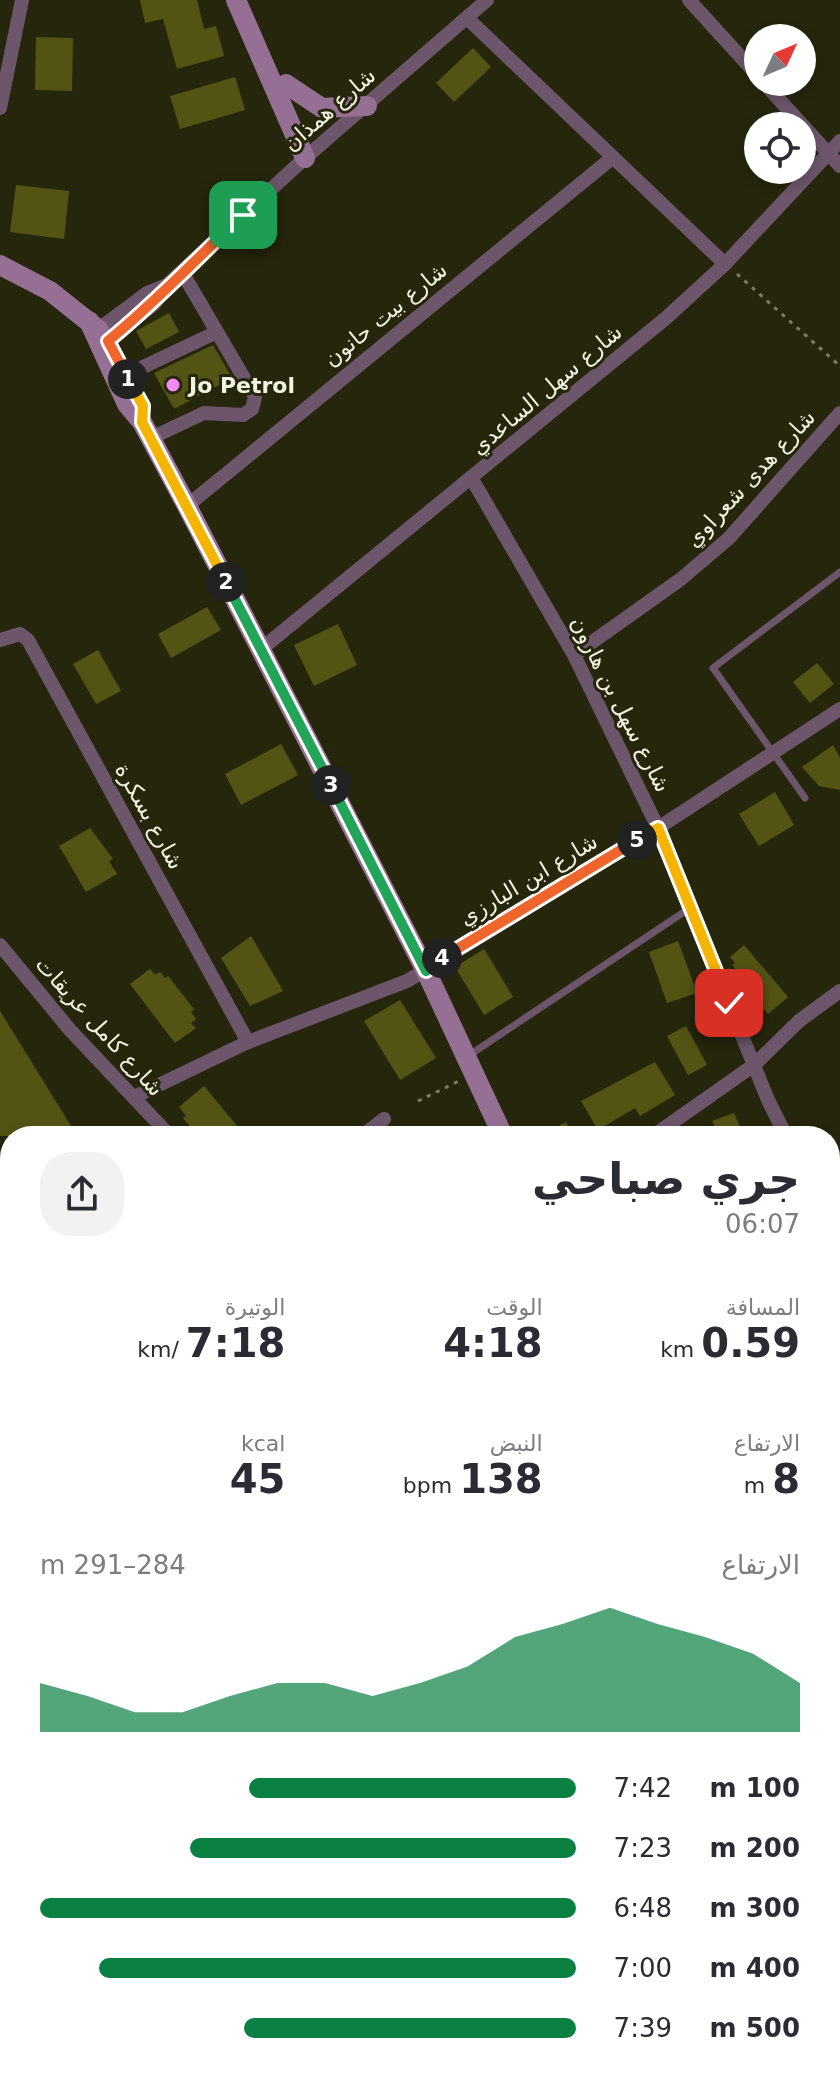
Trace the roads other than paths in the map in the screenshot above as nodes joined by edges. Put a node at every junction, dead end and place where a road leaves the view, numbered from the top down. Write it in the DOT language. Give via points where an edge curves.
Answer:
graph roads {
  1 [pos="22,0"];
  2 [pos="236,0"];
  3 [pos="249,0"];
  4 [pos="487,0"];
  5 [pos="689,0"];
  6 [pos="467,18"];
  7 [pos="744,61"];
  8 [pos="286,84"];
  9 [pos="776,96"];
  10 [pos="367,106"];
  11 [pos="0,108"];
  12 [pos="840,141"];
  13 [pos="310,154"];
  14 [pos="829,154"];
  15 [pos="612,158"];
  16 [pos="840,166"];
  17 [pos="725,264"];
  18 [pos="0,265"];
  19 [pos="182,272"];
  20 [pos="217,332"];
  21 [pos="97,335"];
  22 [pos="126,375"];
  23 [pos="840,413"];
  24 [pos="146,430"];
  25 [pos="472,479"];
  26 [pos="187,506"];
  27 [pos="840,572"];
  28 [pos="0,640"];
  29 [pos="260,650"];
  30 [pos="574,655"];
  31 [pos="840,709"];
  32 [pos="771,755"];
  33 [pos="805,798"];
  34 [pos="658,828"];
  35 [pos="690,908"];
  36 [pos="0,945"];
  37 [pos="426,971"];
  38 [pos="840,991"];
  39 [pos="248,1042"];
  40 [pos="754,1065"];
  41 [pos="469,1066"];
  42 [pos="136,1096"];
  43 [pos="384,1119"];
  44 [pos="160,1126"];
  45 [pos="375,1126"];
  46 [pos="498,1126"];
  47 [pos="667,1126"];
  48 [pos="781,1126"];
  1 -- 11 [label="street"];
  2 -- 13 [label="street"];
  3 -- 8 [label="street"];
  4 -- 6 [label="street, شارع همذان"];
  5 -- 7 [label="street"];
  6 -- 10 [label="street, شارع همذان"];
  6 -- 15 [label="street"];
  8 -- 10 [label="street" via="322,108"];
  8 -- 13 [label="street"];
  9 -- 14 [label="street"];
  10 -- 13 [label="street, شارع همذان"];
  12 -- 14 [label="street, شارع سهل الساعدي"];
  13 -- 19 [label="street, شارع همذان"];
  14 -- 16 [label="street"];
  14 -- 17 [label="street, شارع سهل الساعدي"];
  15 -- 17 [label="street"];
  15 -- 26 [label="street, شارع بيت حانون"];
  17 -- 25 [label="street, شارع سهل الساعدي"];
  18 -- 21 [label="street" via="50,291"];
  19 -- 20 [label="street"];
  19 -- 21 [label="street, شارع همذان" via="154,304"];
  20 -- 22 [label="street"];
  20 -- 24 [label="street" via="255,397 252,409 243,415 204,413"];
  21 -- 22 [label="street"];
  21 -- 24 [label="street" via="127,404"];
  22 -- 24 [label="street" via="143,406"];
  23 -- 30 [label="street, شارع هدى شعراوي" via="719,548"];
  24 -- 26 [label="street"];
  25 -- 29 [label="street, شارع سهل الساعدي"];
  25 -- 30 [label="street, شارع سهل بن هارون"];
  26 -- 29 [label="street"];
  27 -- 32 [label="lane" via="713,668"];
  28 -- 39 [label="street, شارع بسكرة" via="20,634 28,640"];
  29 -- 37 [label="street"];
  30 -- 34 [label="street, شارع سهل بن هارون"];
  31 -- 32 [label="street, شارع ابن البارزي"];
  32 -- 33 [label="lane"];
  32 -- 34 [label="street, شارع ابن البارزي"];
  34 -- 35 [label="street, شارع سهل بن هارون"];
  34 -- 37 [label="street, شارع ابن البارزي"];
  35 -- 40 [label="street, شارع سهل بن هارون"];
  35 -- 41 [label="lane"];
  36 -- 42 [label="street, شارع كامل عريقات" via="70,1030"];
  37 -- 39 [label="street, شارع ابن البارزي"];
  37 -- 41 [label="street"];
  38 -- 40 [label="street" via="799,1021"];
  39 -- 42 [label="street, شارع ابن البارزي"];
  40 -- 47 [label="street"];
  40 -- 48 [label="street, شارع سهل بن هارون"];
  41 -- 46 [label="street"];
  42 -- 44 [label="street, شارع كامل عريقات"];
  43 -- 45 [label="street"];
}
